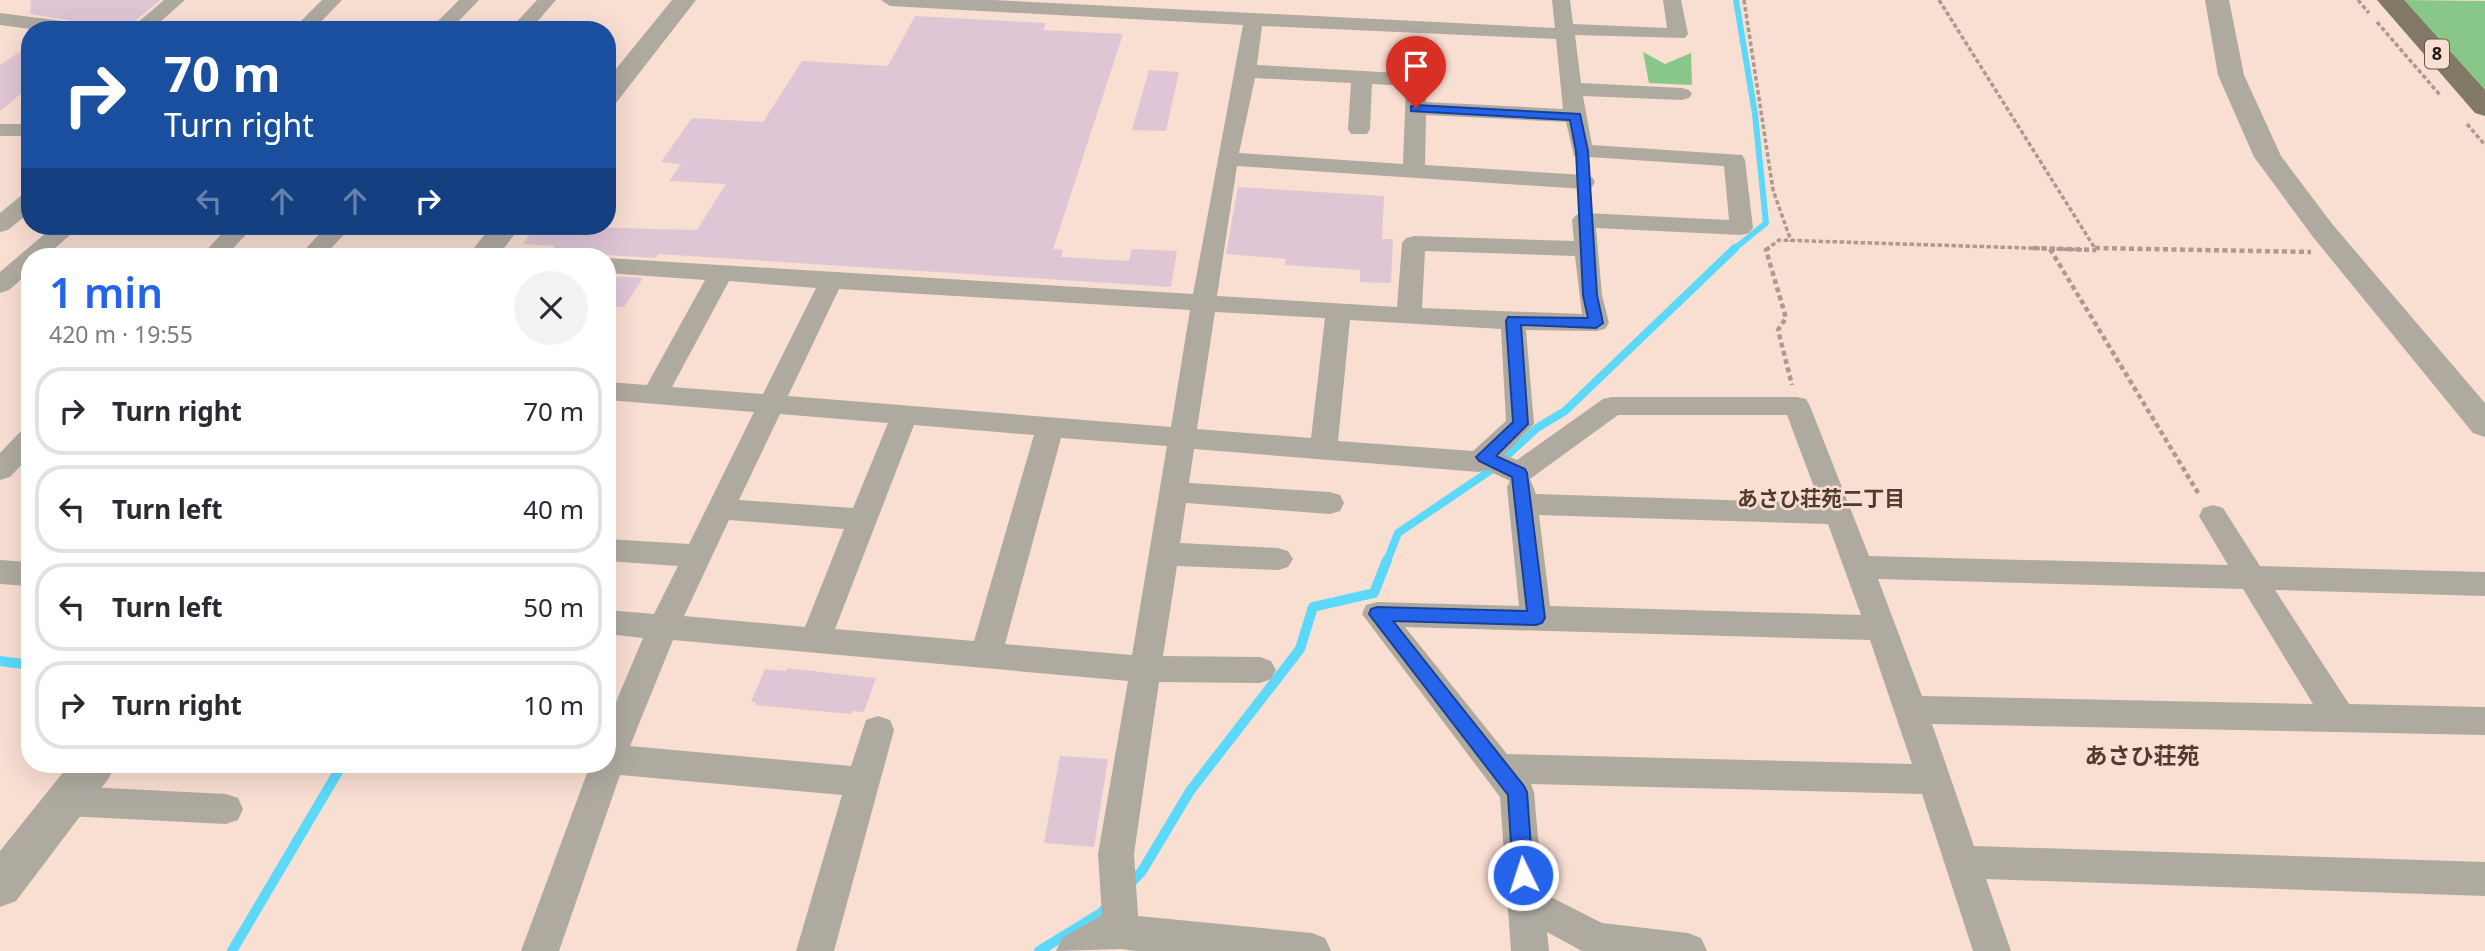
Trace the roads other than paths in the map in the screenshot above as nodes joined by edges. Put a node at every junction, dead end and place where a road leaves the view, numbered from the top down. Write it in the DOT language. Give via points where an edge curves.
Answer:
graph roads {
  1 [pos="23,0"];
  2 [pos="176,0"];
  3 [pos="333,0"];
  4 [pos="470,0"];
  5 [pos="547,0"];
  6 [pos="684,0"];
  7 [pos="890,0"];
  8 [pos="1561,0"];
  9 [pos="1672,0"];
  10 [pos="2217,0"];
  11 [pos="2390,0"];
  12 [pos="0,16"];
  13 [pos="1253,20"];
  14 [pos="31,21"];
  15 [pos="150,21"];
  16 [pos="311,21"];
  17 [pos="448,21"];
  18 [pos="527,21"];
  19 [pos="1564,31"];
  20 [pos="1247,71"];
  21 [pos="617,72"];
  22 [pos="1362,77"];
  23 [pos="1573,89"];
  24 [pos="1682,94"];
  25 [pos="2485,107"];
  26 [pos="1416,108"];
  27 [pos="1576,116"];
  28 [pos="1359,129"];
  29 [pos="1582,151"];
  30 [pos="1227,159"];
  31 [pos="1414,171"];
  32 [pos="1584,182"];
  33 [pos="0,200"];
  34 [pos="21,200"];
  35 [pos="21,208"];
  36 [pos="1584,220"];
  37 [pos="0,225"];
  38 [pos="58,235"];
  39 [pos="233,235"];
  40 [pos="331,235"];
  41 [pos="43,248"];
  42 [pos="221,248"];
  43 [pos="319,248"];
  44 [pos="1586,249"];
  45 [pos="616,266"];
  46 [pos="21,267"];
  47 [pos="721,273"];
  48 [pos="831,281"];
  49 [pos="0,285"];
  50 [pos="1204,303"];
  51 [pos="1338,311"];
  52 [pos="1409,315"];
  53 [pos="1513,321"];
  54 [pos="616,392"];
  55 [pos="655,395"];
  56 [pos="770,406"];
  57 [pos="904,416"];
  58 [pos="2485,425"];
  59 [pos="1050,428"];
  60 [pos="1182,438"];
  61 [pos="21,448"];
  62 [pos="1323,449"];
  63 [pos="1485,458"];
  64 [pos="0,470"];
  65 [pos="1516,472"];
  66 [pos="1174,492"];
  67 [pos="1330,503"];
  68 [pos="1523,504"];
  69 [pos="720,509"];
  70 [pos="1838,514"];
  71 [pos="2213,516"];
  72 [pos="863,520"];
  73 [pos="616,551"];
  74 [pos="1164,554"];
  75 [pos="697,556"];
  76 [pos="1278,559"];
  77 [pos="1859,567"];
  78 [pos="2250,578"];
  79 [pos="2485,584"];
  80 [pos="1536,618"];
  81 [pos="616,623"];
  82 [pos="663,627"];
  83 [pos="1880,628"];
  84 [pos="815,640"];
  85 [pos="986,655"];
  86 [pos="1146,669"];
  87 [pos="1260,670"];
  88 [pos="1911,709"];
  89 [pos="2340,719"];
  90 [pos="2485,721"];
  91 [pos="878,730"];
  92 [pos="616,742"];
  93 [pos="616,763"];
  94 [pos="1499,769"];
  95 [pos="88,773"];
  96 [pos="604,773"];
  97 [pos="1935,779"];
  98 [pos="863,782"];
  99 [pos="66,801"];
  100 [pos="226,809"];
  101 [pos="1962,862"];
  102 [pos="2485,879"];
  103 [pos="0,886"];
  104 [pos="1525,902"];
  105 [pos="1119,906"];
  106 [pos="1217,947"];
  107 [pos="540,951"];
  108 [pos="815,951"];
  109 [pos="1075,951"];
  110 [pos="1312,951"];
  111 [pos="1530,951"];
  112 [pos="1688,951"];
  113 [pos="1992,951"];
  1 -- 12 [label="street"];
  2 -- 15 [label="street"];
  3 -- 16 [label="street"];
  4 -- 17 [label="street"];
  5 -- 18 [label="street"];
  6 -- 21 [label="street"];
  7 -- 13 [label="street"];
  8 -- 19 [label="street"];
  9 -- 19 [label="street" via="1678,34"];
  10 -- 58 [label="street" via="2231,75 2268,157"];
  11 -- 25 [label="main road, 8"];
  12 -- 14 [label="street"];
  13 -- 19 [label="street" via="1402,20"];
  13 -- 20 [label="street"];
  19 -- 23 [label="street"];
  20 -- 22 [label="street"];
  20 -- 30 [label="street"];
  22 -- 26 [label="street" via="1416,80"];
  22 -- 28 [label="street"];
  23 -- 24 [label="street"];
  23 -- 27 [label="street"];
  26 -- 27 [label="street"];
  26 -- 31 [label="street"];
  27 -- 29 [label="street"];
  29 -- 32 [label="street"];
  29 -- 36 [label="street" via="1734,160 1742,216 1741,228"];
  30 -- 31 [label="street"];
  30 -- 50 [label="street"];
  31 -- 32 [label="street"];
  32 -- 36 [label="street"];
  33 -- 34 [label="street"];
  35 -- 37 [label="street"];
  36 -- 44 [label="street"];
  38 -- 41 [label="street"];
  39 -- 42 [label="street"];
  40 -- 43 [label="street"];
  44 -- 52 [label="street" via="1414,243"];
  44 -- 53 [label="street" via="1596,323"];
  45 -- 47 [label="street"];
  46 -- 49 [label="street"];
  47 -- 48 [label="street"];
  47 -- 55 [label="street"];
  48 -- 50 [label="street"];
  48 -- 56 [label="street"];
  50 -- 51 [label="street"];
  50 -- 60 [label="street"];
  51 -- 52 [label="street"];
  51 -- 62 [label="street"];
  52 -- 53 [label="street"];
  53 -- 63 [label="street" via="1521,424"];
  54 -- 55 [label="street"];
  55 -- 56 [label="street"];
  56 -- 57 [label="street"];
  56 -- 69 [label="street"];
  57 -- 59 [label="street"];
  57 -- 72 [label="street"];
  59 -- 60 [label="street"];
  59 -- 85 [label="street"];
  60 -- 62 [label="street"];
  60 -- 66 [label="street"];
  61 -- 64 [label="street"];
  62 -- 63 [label="street" via="1479,462"];
  63 -- 65 [label="street"];
  65 -- 68 [label="street"];
  65 -- 70 [label="street" via="1612,406 1797,406"];
  66 -- 67 [label="street"];
  66 -- 74 [label="street"];
  68 -- 70 [label="street"];
  68 -- 80 [label="street"];
  69 -- 72 [label="street"];
  69 -- 75 [label="street"];
  70 -- 77 [label="street"];
  71 -- 78 [label="street"];
  72 -- 84 [label="street"];
  73 -- 75 [label="street"];
  74 -- 76 [label="street"];
  74 -- 86 [label="street"];
  75 -- 82 [label="street"];
  77 -- 78 [label="street"];
  77 -- 83 [label="street"];
  78 -- 79 [label="street"];
  78 -- 89 [label="street"];
  80 -- 83 [label="street"];
  80 -- 94 [label="street" via="1377,614"];
  81 -- 82 [label="street"];
  82 -- 84 [label="street"];
  82 -- 92 [label="street"];
  83 -- 88 [label="street"];
  84 -- 85 [label="street"];
  85 -- 86 [label="street"];
  86 -- 87 [label="street"];
  86 -- 105 [label="street" via="1115,854"];
  88 -- 89 [label="street"];
  88 -- 97 [label="street"];
  89 -- 90 [label="street"];
  91 -- 98 [label="street"];
  93 -- 98 [label="street"];
  94 -- 97 [label="street"];
  94 -- 104 [label="street" via="1517,792"];
  95 -- 99 [label="street"];
  96 -- 107 [label="street"];
  97 -- 101 [label="street"];
  98 -- 108 [label="street"];
  99 -- 100 [label="street"];
  99 -- 103 [label="street"];
  101 -- 102 [label="street"];
  101 -- 113 [label="street"];
  104 -- 111 [label="street"];
  104 -- 112 [label="street" via="1598,940"];
  105 -- 106 [label="street" via="1173,939"];
  105 -- 109 [label="street" via="1102,933"];
  106 -- 110 [label="street"];
}
